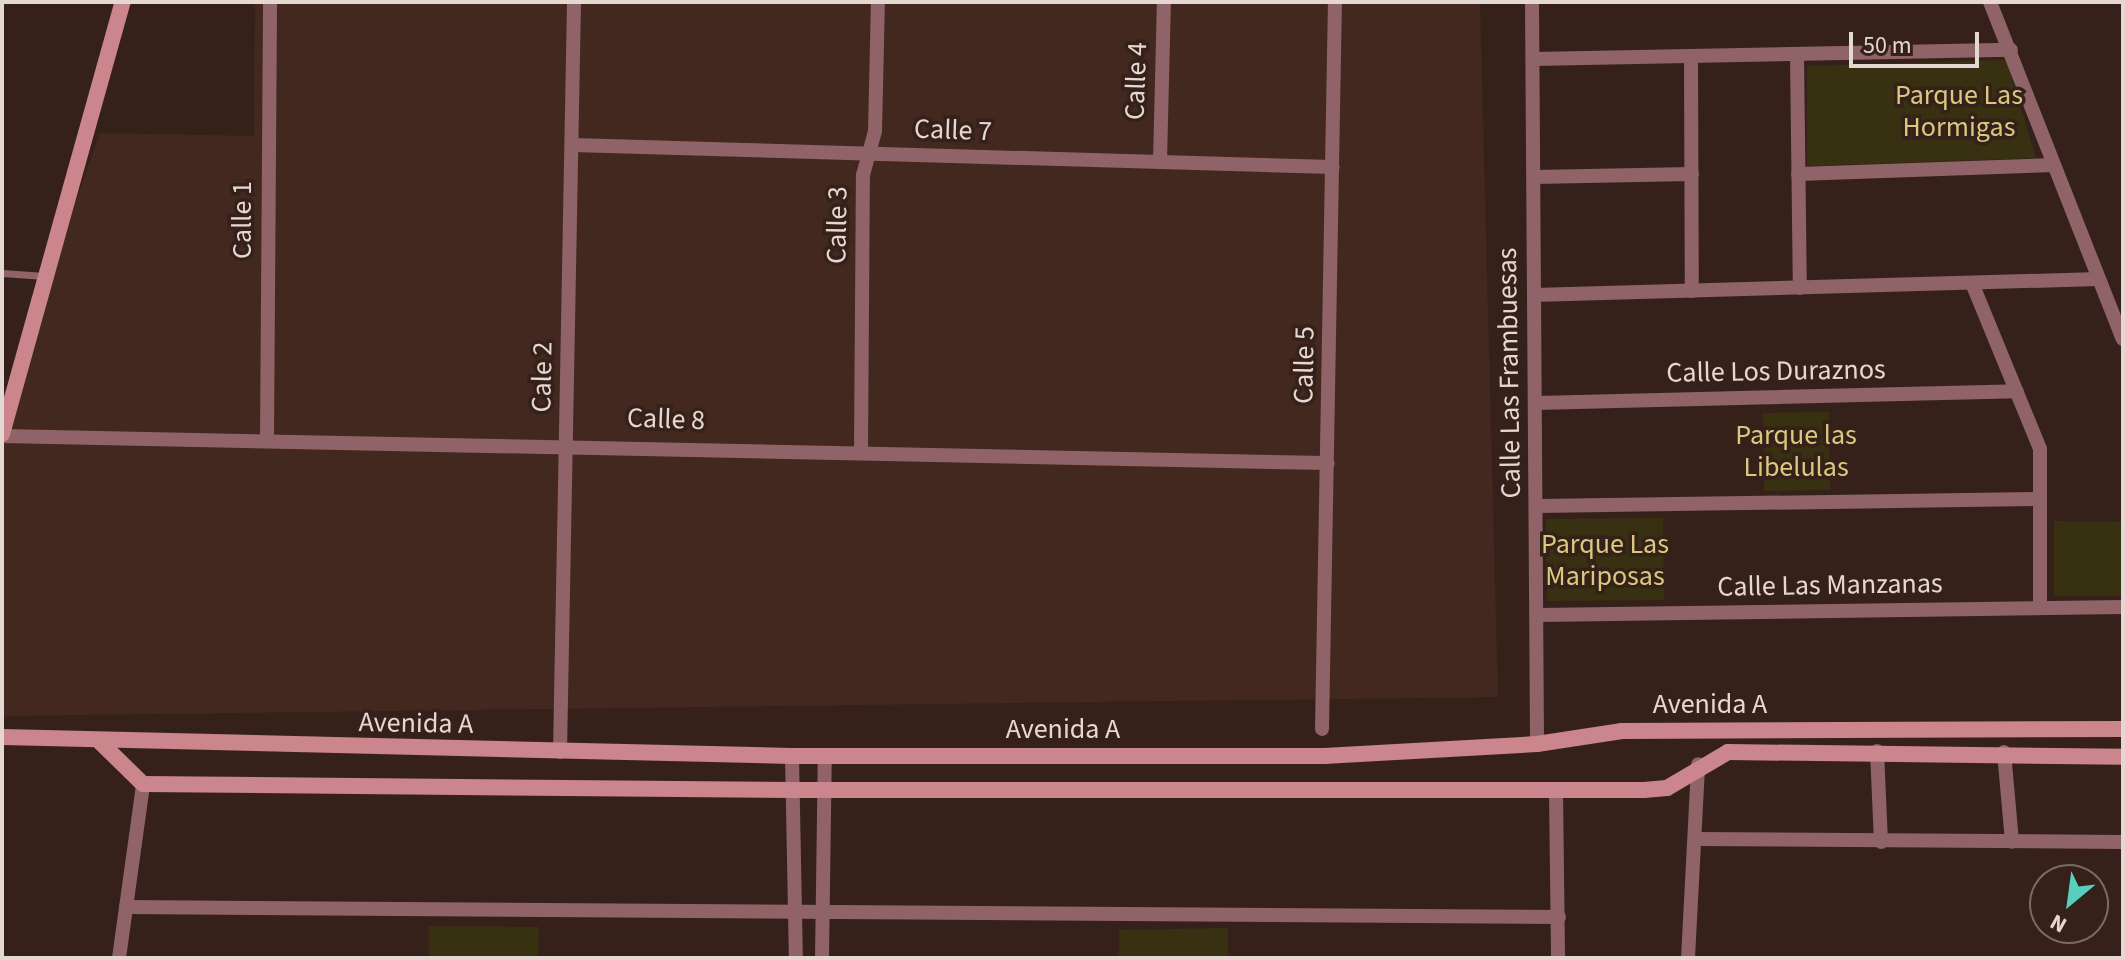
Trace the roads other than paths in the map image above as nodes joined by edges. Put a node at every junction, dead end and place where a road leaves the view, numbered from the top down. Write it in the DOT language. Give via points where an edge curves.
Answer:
graph roads {
  1 [pos="123,2"];
  2 [pos="270,2"];
  3 [pos="574,2"];
  4 [pos="878,2"];
  5 [pos="1164,2"];
  6 [pos="1335,2"];
  7 [pos="1532,2"];
  8 [pos="1990,2"];
  9 [pos="2011,50"];
  10 [pos="1797,55"];
  11 [pos="1691,57"];
  12 [pos="1533,59"];
  13 [pos="572,145"];
  14 [pos="869,154"];
  15 [pos="1160,162"];
  16 [pos="2054,165"];
  17 [pos="1333,167"];
  18 [pos="1692,174"];
  19 [pos="1798,174"];
  20 [pos="1534,177"];
  21 [pos="2,273"];
  22 [pos="45,276"];
  23 [pos="2099,279"];
  24 [pos="1972,283"];
  25 [pos="1800,288"];
  26 [pos="1692,291"];
  27 [pos="1534,295"];
  28 [pos="2123,339"];
  29 [pos="7,388"];
  30 [pos="2017,391"];
  31 [pos="1536,403"];
  32 [pos="2,435"];
  33 [pos="267,439"];
  34 [pos="567,442"];
  35 [pos="861,450"];
  36 [pos="1328,463"];
  37 [pos="2040,499"];
  38 [pos="1537,506"];
  39 [pos="2123,607"];
  40 [pos="2040,608"];
  41 [pos="1538,615"];
  42 [pos="1322,729"];
  43 [pos="2123,729"];
  44 [pos="2,737"];
  45 [pos="100,742"];
  46 [pos="1537,744"];
  47 [pos="1877,751"];
  48 [pos="560,752"];
  49 [pos="2004,752"];
  50 [pos="825,755"];
  51 [pos="792,756"];
  52 [pos="2123,757"];
  53 [pos="1698,764"];
  54 [pos="143,784"];
  55 [pos="823,788"];
  56 [pos="794,790"];
  57 [pos="1556,791"];
  58 [pos="1696,839"];
  59 [pos="1881,842"];
  60 [pos="2012,842"];
  61 [pos="2123,842"];
  62 [pos="126,907"];
  63 [pos="797,912"];
  64 [pos="823,912"];
  65 [pos="1559,917"];
  66 [pos="119,958"];
  67 [pos="796,958"];
  68 [pos="822,958"];
  69 [pos="1558,958"];
  70 [pos="1688,958"];
  1 -- 22 [label="street"];
  2 -- 33 [label="street, Calle 1"];
  3 -- 13 [label="street, Cale 2"];
  4 -- 14 [label="street, Calle 3"];
  5 -- 15 [label="street, Calle 4"];
  6 -- 17 [label="street, Calle 5"];
  7 -- 12 [label="street, Calle Las Frambuesas"];
  8 -- 9 [label="street"];
  9 -- 10 [label="street"];
  9 -- 16 [label="street"];
  10 -- 11 [label="street"];
  10 -- 19 [label="street"];
  11 -- 12 [label="street"];
  11 -- 18 [label="street"];
  12 -- 20 [label="street, Calle Las Frambuesas"];
  13 -- 14 [label="street, Calle 7"];
  13 -- 34 [label="street, Cale 2"];
  14 -- 15 [label="street, Calle 7"];
  14 -- 35 [label="street, Calle 3"];
  15 -- 17 [label="street, Calle 7"];
  16 -- 19 [label="street"];
  16 -- 23 [label="street"];
  17 -- 36 [label="street, Calle 5"];
  18 -- 20 [label="street"];
  18 -- 26 [label="street"];
  19 -- 25 [label="street"];
  20 -- 27 [label="street, Calle Las Frambuesas"];
  21 -- 22 [label="lane"];
  22 -- 29 [label="street"];
  23 -- 24 [label="street"];
  23 -- 28 [label="street"];
  24 -- 25 [label="street"];
  24 -- 30 [label="street"];
  25 -- 26 [label="street"];
  26 -- 27 [label="street"];
  27 -- 31 [label="street, Calle Las Frambuesas"];
  29 -- 32 [label="street"];
  30 -- 31 [label="street, Calle Los Duraznos"];
  30 -- 37 [label="street" via="2040,449"];
  31 -- 38 [label="street, Calle Las Frambuesas"];
  32 -- 33 [label="street, Calle 8"];
  33 -- 34 [label="street, Calle 8"];
  34 -- 35 [label="street, Calle 8"];
  34 -- 48 [label="street, Cale 2"];
  35 -- 36 [label="street, Calle 8"];
  36 -- 42 [label="street, Calle 5"];
  37 -- 38 [label="street"];
  37 -- 40 [label="street"];
  38 -- 41 [label="street, Calle Las Frambuesas"];
  39 -- 40 [label="street, Calle Las Manzanas"];
  40 -- 41 [label="street, Calle Las Manzanas"];
  41 -- 46 [label="street, Calle Las Frambuesas"];
  43 -- 46 [label="street, Avenida A" via="1622,731"];
  44 -- 45 [label="street, Avenida A"];
  45 -- 48 [label="street, Avenida A"];
  45 -- 54 [label="street"];
  46 -- 50 [label="street, Avenida A" via="1324,756"];
  47 -- 49 [label="street, Avenida A"];
  47 -- 53 [label="street, Avenida A" via="1742,751"];
  47 -- 59 [label="street"];
  48 -- 51 [label="street, Avenida A"];
  49 -- 52 [label="street, Avenida A"];
  49 -- 60 [label="street"];
  50 -- 51 [label="street, Avenida A"];
  50 -- 55 [label="street"];
  51 -- 56 [label="street"];
  53 -- 57 [label="street, Avenida A" via="1667,788"];
  53 -- 58 [label="street"];
  54 -- 56 [label="street, Avenida A"];
  54 -- 62 [label="street"];
  55 -- 56 [label="street, Avenida A"];
  55 -- 57 [label="street, Avenida A"];
  55 -- 64 [label="street"];
  56 -- 63 [label="street"];
  57 -- 65 [label="street"];
  58 -- 59 [label="street"];
  58 -- 70 [label="street"];
  59 -- 60 [label="street"];
  60 -- 61 [label="street"];
  62 -- 63 [label="street"];
  62 -- 66 [label="street"];
  63 -- 64 [label="street"];
  63 -- 67 [label="street"];
  64 -- 65 [label="street"];
  64 -- 68 [label="street"];
  65 -- 69 [label="street"];
}
